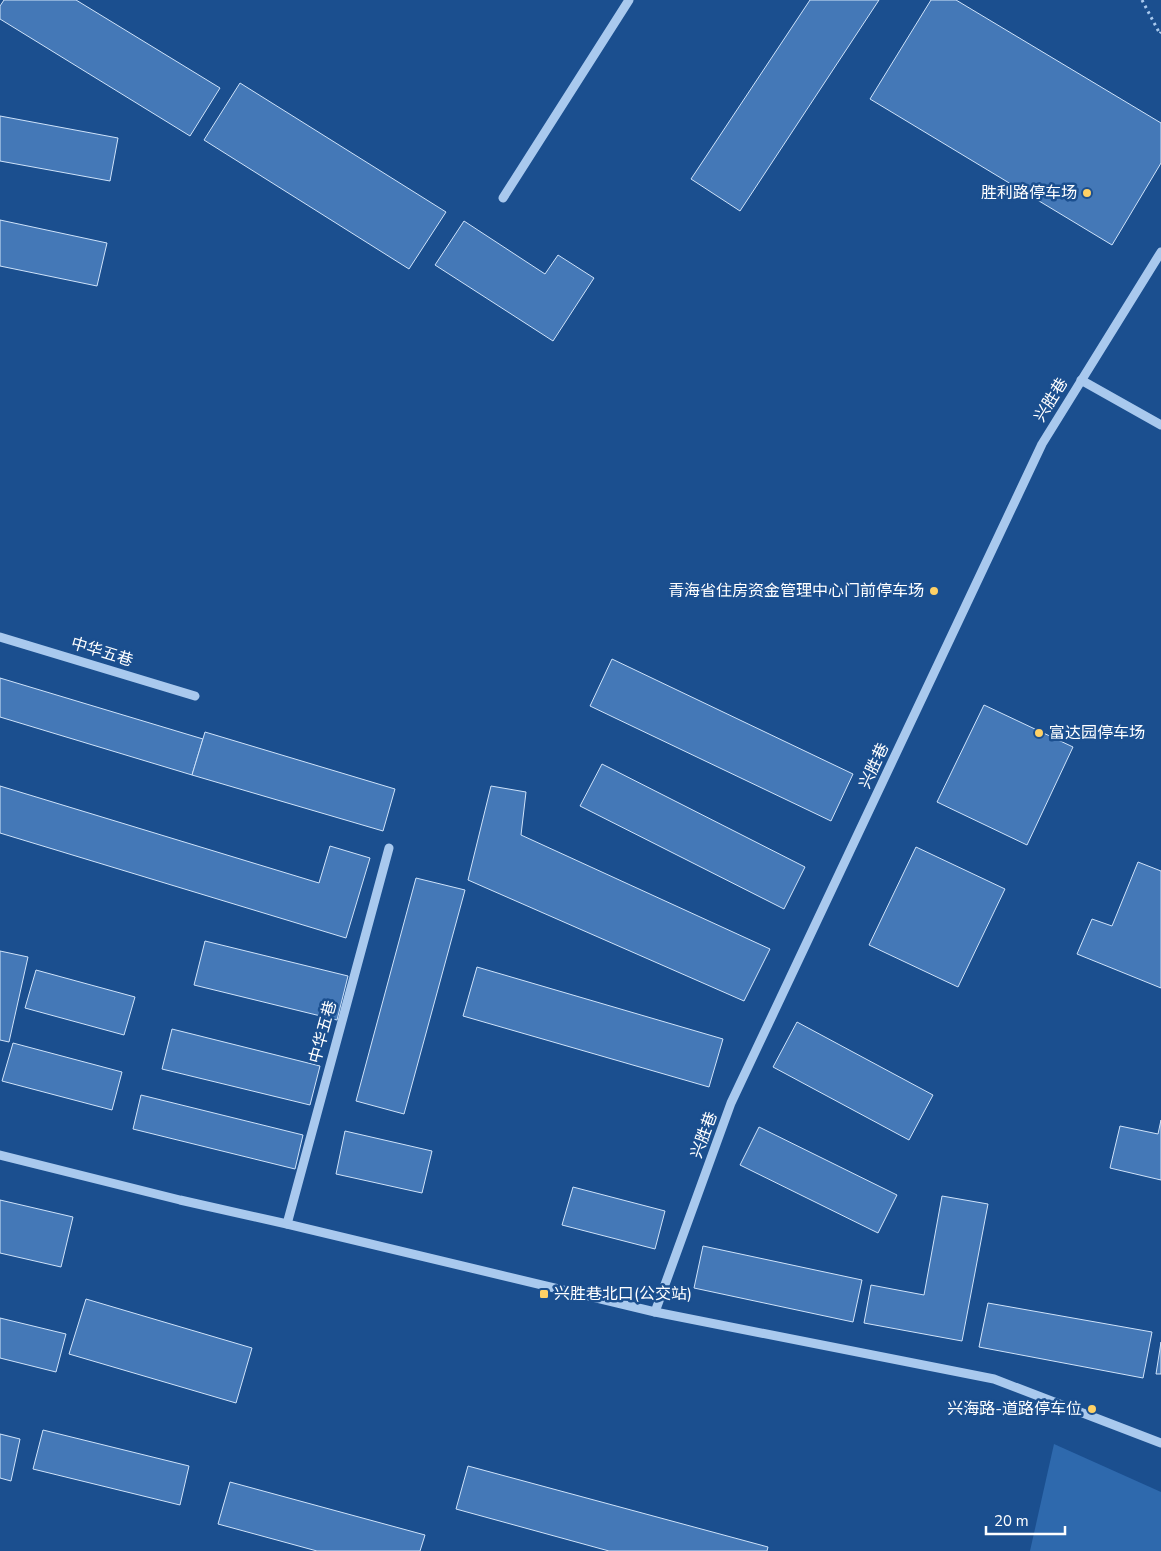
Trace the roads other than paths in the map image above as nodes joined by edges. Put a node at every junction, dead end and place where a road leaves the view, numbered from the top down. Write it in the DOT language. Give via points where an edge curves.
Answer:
graph roads {
  1 [pos="629,0"];
  2 [pos="503,198"];
  3 [pos="1161,252"];
  4 [pos="1081,380"];
  5 [pos="1161,425"];
  6 [pos="0,637"];
  7 [pos="195,696"];
  8 [pos="389,848"];
  9 [pos="0,1155"];
  10 [pos="287,1224"];
  11 [pos="655,1312"];
  12 [pos="1161,1443"];
  1 -- 2 [label="street"];
  3 -- 4 [label="street, 兴胜巷"];
  4 -- 5 [label="street"];
  4 -- 11 [label="street, 兴胜巷" via="1042,444 732,1103"];
  6 -- 7 [label="street, 中华五巷"];
  8 -- 10 [label="street, 中华五巷"];
  9 -- 10 [label="street"];
  10 -- 11 [label="street"];
  11 -- 12 [label="street" via="994,1379"];
}
